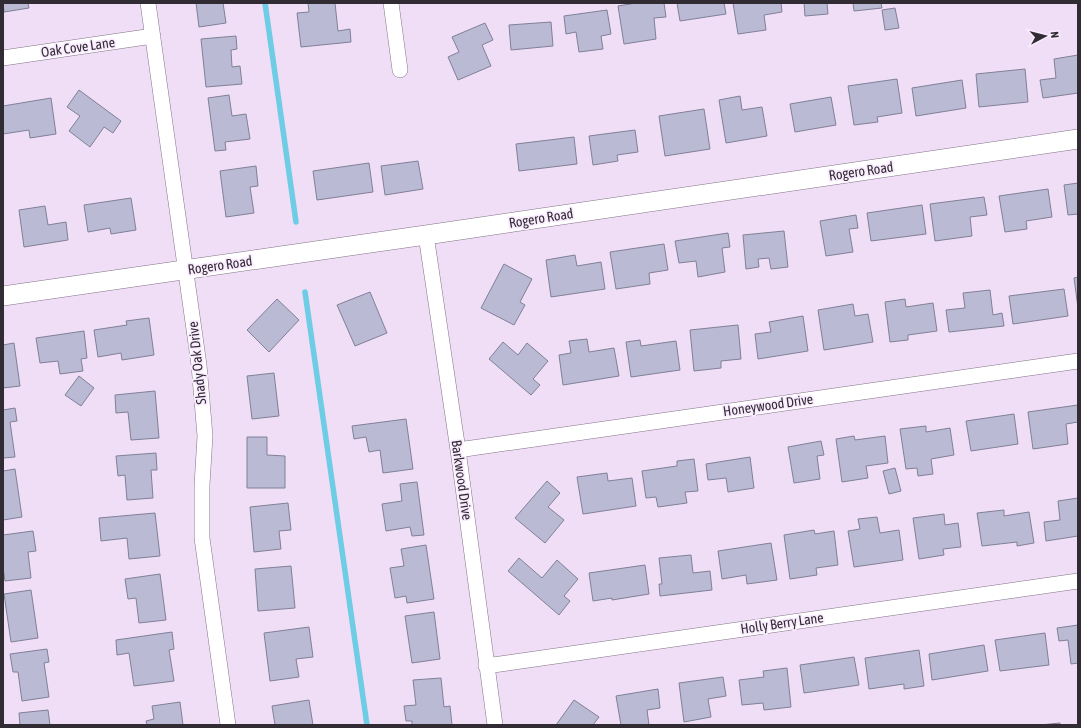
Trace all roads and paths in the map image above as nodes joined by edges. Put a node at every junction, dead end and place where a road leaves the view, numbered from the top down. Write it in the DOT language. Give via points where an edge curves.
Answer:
graph roads {
  1 [pos="148,3"];
  2 [pos="391,3"];
  3 [pos="152,36"];
  4 [pos="3,58"];
  5 [pos="400,70"];
  6 [pos="1078,139"];
  7 [pos="426,235"];
  8 [pos="185,270"];
  9 [pos="3,296"];
  10 [pos="1078,361"];
  11 [pos="458,450"];
  12 [pos="1078,581"];
  13 [pos="486,666"];
  14 [pos="228,725"];
  15 [pos="495,725"];
  1 -- 3 [label="street, Shady Oak Drive"];
  2 -- 5 [label="street"];
  3 -- 4 [label="street, Oak Cove Lane"];
  3 -- 8 [label="street, Shady Oak Drive"];
  6 -- 7 [label="street, Rogero Road"];
  7 -- 8 [label="street, Rogero Road"];
  7 -- 11 [label="street, Barkwood Drive"];
  8 -- 9 [label="street, Rogero Road"];
  8 -- 14 [label="street, Shady Oak Drive" via="199,365 205,436 202,538"];
  10 -- 11 [label="street, Honeywood Drive"];
  11 -- 13 [label="street, Barkwood Drive"];
  12 -- 13 [label="street, Holly Berry Lane"];
  13 -- 15 [label="street, Barkwood Drive"];
}
